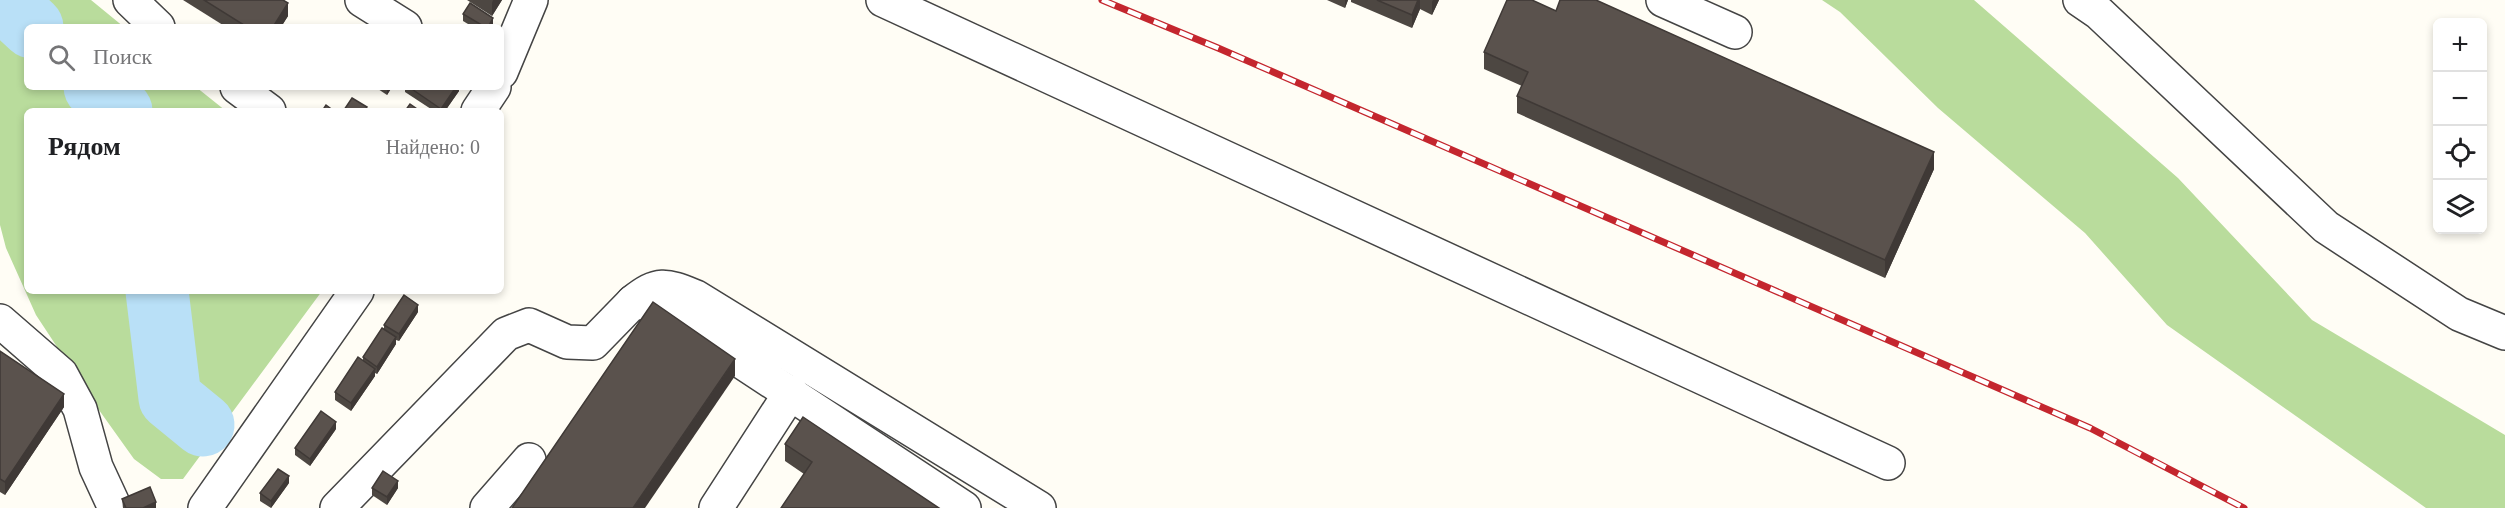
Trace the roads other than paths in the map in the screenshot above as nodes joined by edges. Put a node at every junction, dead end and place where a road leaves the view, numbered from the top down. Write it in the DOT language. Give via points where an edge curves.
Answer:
graph roads {
  1 [pos="130,0"];
  2 [pos="362,0"];
  3 [pos="531,0"];
  4 [pos="882,0"];
  5 [pos="1663,0"];
  6 [pos="2080,0"];
  7 [pos="155,24"];
  8 [pos="400,24"];
  9 [pos="1735,32"];
  10 [pos="504,65"];
  11 [pos="241,90"];
  12 [pos="492,90"];
  13 [pos="265,108"];
  14 [pos="480,108"];
  15 [pos="355,294"];
  16 [pos="633,302"];
  17 [pos="0,321"];
  18 [pos="2505,333"];
  19 [pos="791,392"];
  20 [pos="529,460"];
  21 [pos="1888,463"];
  22 [pos="115,508"];
  23 [pos="205,508"];
  24 [pos="338,508"];
  25 [pos="487,508"];
  26 [pos="716,508"];
  27 [pos="964,508"];
  28 [pos="1038,508"];
  1 -- 7 [label="lane"];
  2 -- 8 [label="lane"];
  3 -- 10 [label="lane"];
  4 -- 21 [label="lane"];
  5 -- 9 [label="lane"];
  6 -- 18 [label="lane" via="2326,227 2459,314"];
  11 -- 13 [label="lane"];
  12 -- 14 [label="lane"];
  15 -- 23 [label="lane"];
  16 -- 19 [label="lane" via="654,304"];
  16 -- 24 [label="lane" via="593,343 567,342 529,325 506,334"];
  16 -- 28 [label="lane" via="650,289 670,287 696,297"];
  17 -- 22 [label="lane" via="61,374 80,409 96,467"];
  19 -- 26 [label="lane"];
  19 -- 27 [label="lane"];
  20 -- 25 [label="lane"];
}
